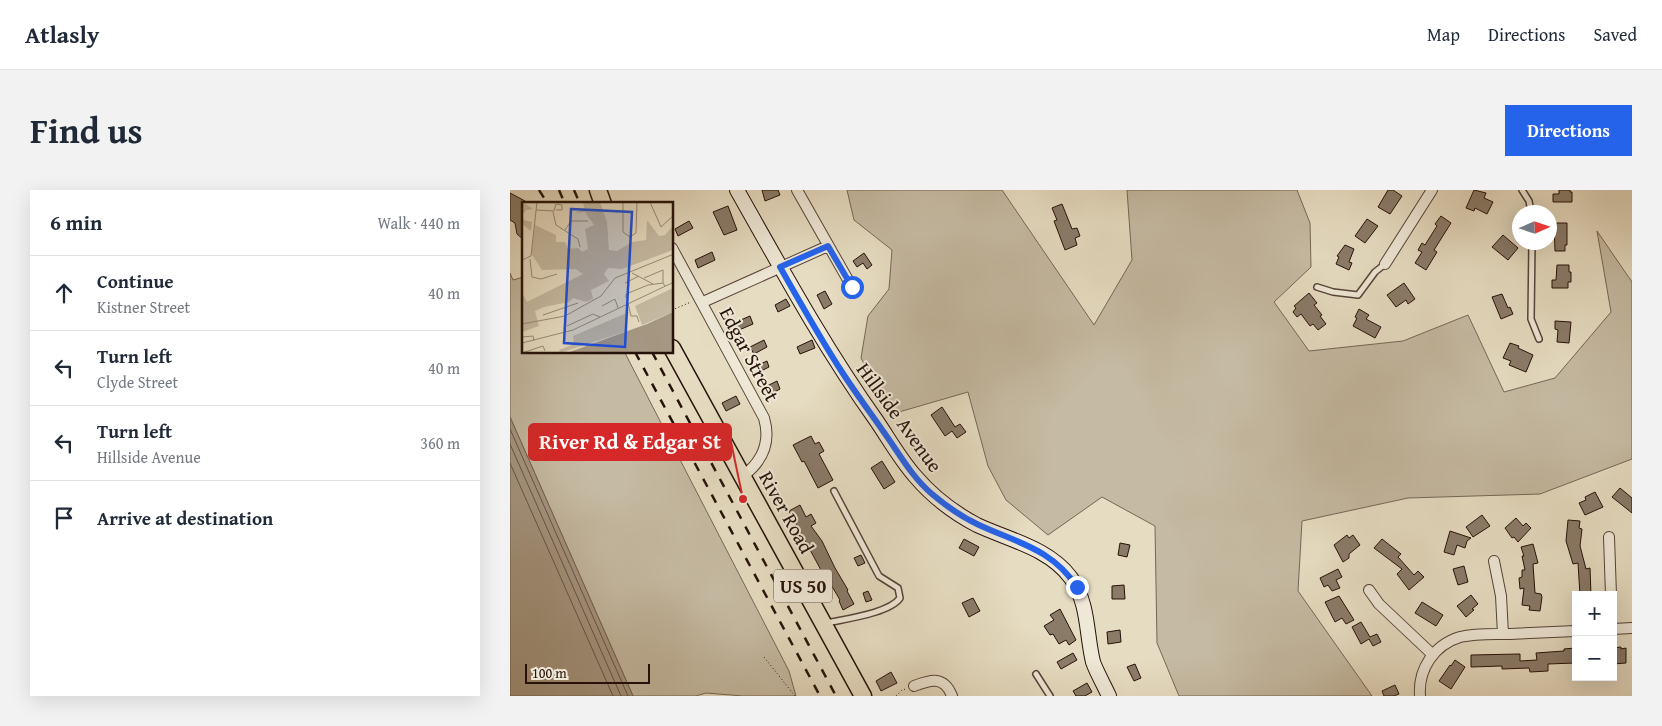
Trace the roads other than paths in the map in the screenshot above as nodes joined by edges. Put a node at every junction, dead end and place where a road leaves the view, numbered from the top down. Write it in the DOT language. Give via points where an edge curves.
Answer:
graph roads {
  1 [pos="598,190"];
  2 [pos="737,190"];
  3 [pos="797,190"];
  4 [pos="1432,190"];
  5 [pos="1522,190"];
  6 [pos="602,202"];
  7 [pos="1530,205"];
  8 [pos="828,246"];
  9 [pos="1532,250"];
  10 [pos="674,251"];
  11 [pos="1385,264"];
  12 [pos="780,267"];
  13 [pos="852,287"];
  14 [pos="1317,288"];
  15 [pos="703,302"];
  16 [pos="1540,339"];
  17 [pos="674,352"];
  18 [pos="743,476"];
  19 [pos="834,491"];
  20 [pos="1609,537"];
  21 [pos="1494,561"];
  22 [pos="1369,590"];
  23 [pos="1611,591"];
  24 [pos="824,624"];
  25 [pos="1632,628"];
  26 [pos="1617,629"];
  27 [pos="1572,630"];
  28 [pos="1503,634"];
  29 [pos="1433,655"];
  30 [pos="1036,674"];
  31 [pos="914,686"];
  32 [pos="864,696"];
  33 [pos="952,696"];
  34 [pos="1050,696"];
  35 [pos="1109,696"];
  36 [pos="1420,696"];
  1 -- 6 [label="main road"];
  2 -- 12 [label="street, Hillside Avenue"];
  3 -- 8 [label="street"];
  4 -- 11 [label="street"];
  5 -- 7 [label="lane"];
  8 -- 12 [label="street"];
  8 -- 13 [label="street"];
  9 -- 16 [label="lane" via="1531,320"];
  10 -- 15 [label="street, Edgar Street"];
  11 -- 14 [label="lane" via="1358,295"];
  12 -- 15 [label="street"];
  12 -- 35 [label="street, Hillside Avenue" via="841,371 916,478 960,515 1041,552 1070,577 1086,608 1094,663"];
  15 -- 18 [label="street, Edgar Street" via="766,425 767,441 762,456"];
  17 -- 18 [label="main road, River Road / US 50"];
  18 -- 24 [label="main road, River Road / US 50"];
  19 -- 24 [label="lane" via="879,576 898,588 900,598 878,610"];
  20 -- 23 [label="street"];
  21 -- 28 [label="street" via="1501,596"];
  22 -- 29 [label="street" via="1379,604"];
  24 -- 32 [label="main road, River Road / US 50"];
  25 -- 26 [label="street"];
  27 -- 28 [label="street"];
  28 -- 29 [label="street" via="1460,637"];
  29 -- 36 [label="street" via="1422,675"];
  30 -- 34 [label="lane"];
  31 -- 33 [label="street" via="936,680 947,687"];
}
